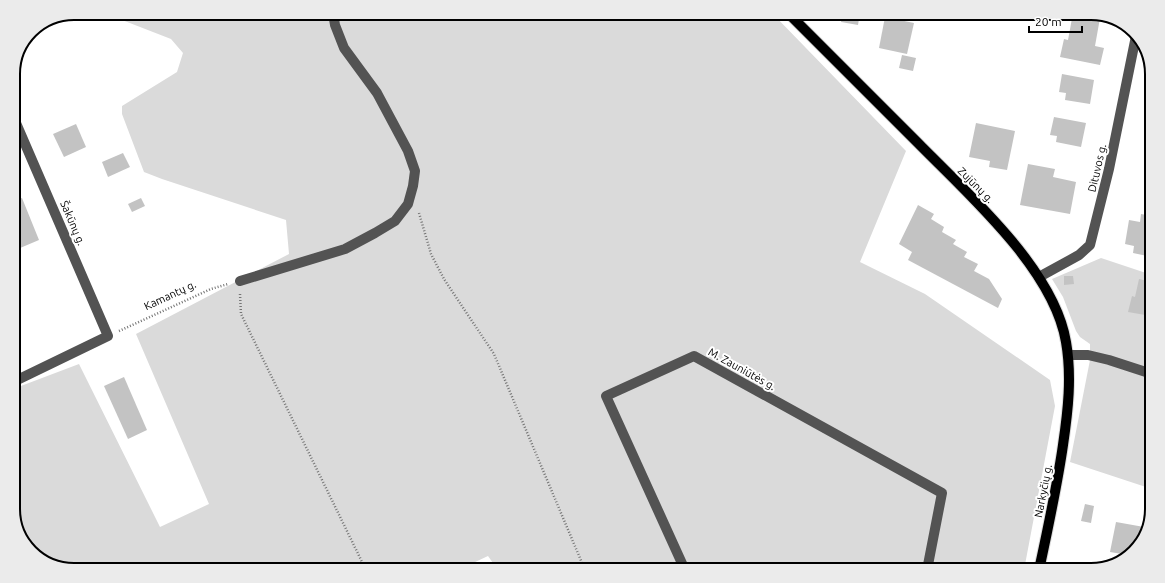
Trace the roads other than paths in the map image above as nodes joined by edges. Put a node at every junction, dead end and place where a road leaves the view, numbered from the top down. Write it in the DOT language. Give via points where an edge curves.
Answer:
graph roads {
  1 [pos="334,20"];
  2 [pos="795,20"];
  3 [pos="1135,42"];
  4 [pos="20,132"];
  5 [pos="1039,277"];
  6 [pos="240,280"];
  7 [pos="1068,355"];
  8 [pos="1145,372"];
  9 [pos="20,379"];
  10 [pos="1067,416"];
  11 [pos="682,563"];
  12 [pos="928,563"];
  13 [pos="1040,563"];
  1 -- 6 [label="street" via="344,48 377,93 408,151 415,171 408,204 395,221 345,249"];
  2 -- 5 [label="main road, Zujūnų g." via="992,218"];
  3 -- 5 [label="street, Dituvos g." via="1109,169 1090,245 1079,255"];
  4 -- 9 [label="street, Šakūnų g." via="108,336"];
  5 -- 7 [label="main road, Zujūnų g." via="1059,316"];
  7 -- 8 [label="street" via="1102,358"];
  7 -- 10 [label="main road, Zujūnų g." via="1070,380"];
  10 -- 13 [label="main road, Narkyčių g." via="1059,472"];
  11 -- 12 [label="street, M. Zauniūtės g." via="606,396 694,356 942,493"];
}
